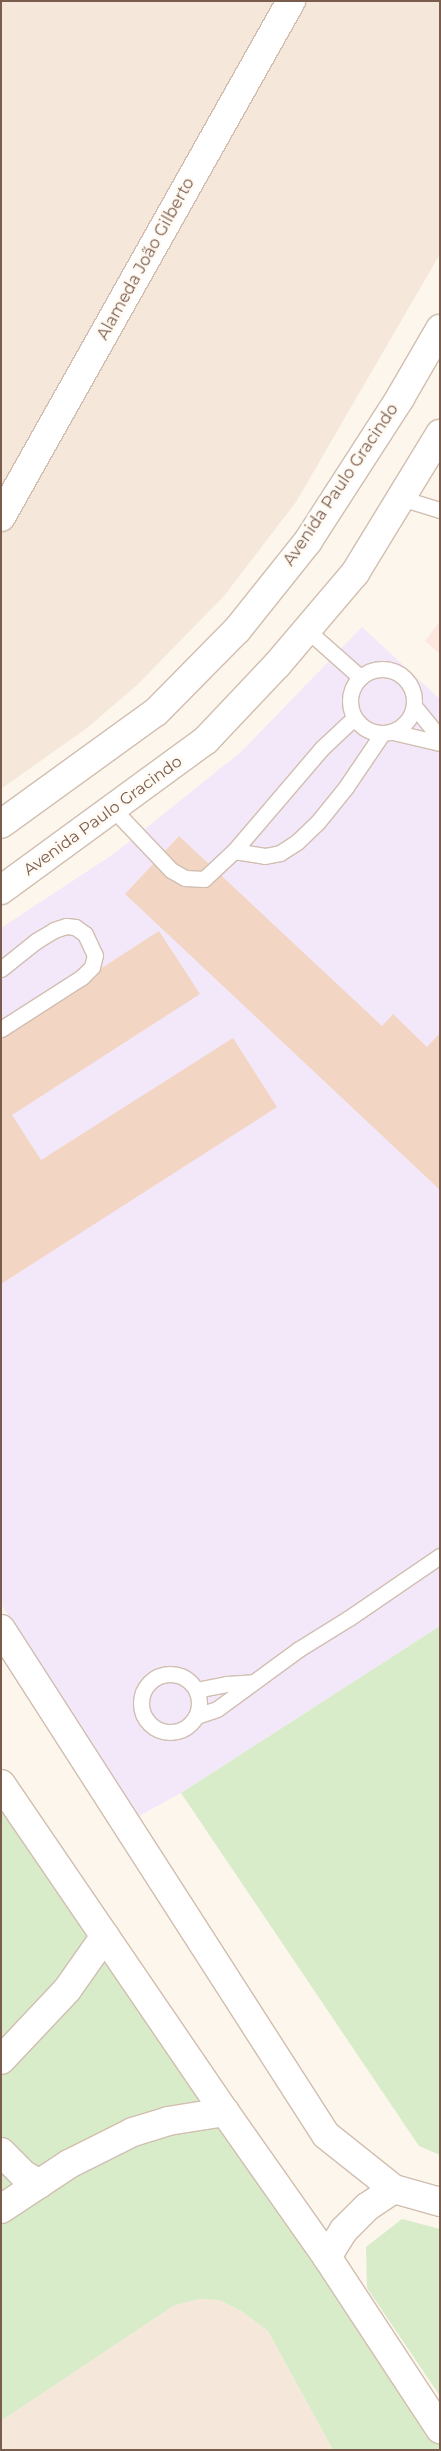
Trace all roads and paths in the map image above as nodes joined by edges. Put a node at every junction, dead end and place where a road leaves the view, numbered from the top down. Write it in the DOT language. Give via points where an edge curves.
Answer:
graph roads {
  1 [pos="291,1"];
  2 [pos="440,329"];
  3 [pos="440,434"];
  4 [pos="401,498"];
  5 [pos="440,510"];
  6 [pos="1,517"];
  7 [pos="307,630"];
  8 [pos="360,677"];
  9 [pos="414,706"];
  10 [pos="354,718"];
  11 [pos="388,733"];
  12 [pos="440,738"];
  13 [pos="440,743"];
  14 [pos="114,810"];
  15 [pos="1,824"];
  16 [pos="234,851"];
  17 [pos="1,890"];
  18 [pos="1,969"];
  19 [pos="1,1029"];
  20 [pos="440,1556"];
  21 [pos="1,1629"];
  22 [pos="253,1682"];
  23 [pos="196,1690"];
  24 [pos="196,1716"];
  25 [pos="1,1784"];
  26 [pos="105,1936"];
  27 [pos="1,2060"];
  28 [pos="225,2112"];
  29 [pos="1,2152"];
  30 [pos="40,2184"];
  31 [pos="394,2189"];
  32 [pos="440,2202"];
  33 [pos="1,2209"];
  34 [pos="327,2257"];
  35 [pos="440,2429"];
  1 -- 6 [label="street, Alameda João Gilberto"];
  2 -- 15 [label="street, Avenida Paulo Gracindo" via="400,398 308,541 237,630 156,712"];
  3 -- 4 [label="street, Avenida Paulo Gracindo"];
  4 -- 5 [label="lane"];
  4 -- 7 [label="street, Avenida Paulo Gracindo" via="355,573"];
  7 -- 8 [label="lane"];
  7 -- 14 [label="street, Avenida Paulo Gracindo" via="206,740"];
  8 -- 9 [label="lane" via="370,671 392,670 410,684"];
  8 -- 10 [label="lane" via="349,696"];
  9 -- 11 [label="lane" via="403,726"];
  9 -- 12 [label="lane"];
  10 -- 11 [label="lane" via="371,732"];
  10 -- 16 [label="lane" via="322,748"];
  11 -- 13 [label="lane"];
  11 -- 16 [label="lane" via="317,823 296,842 280,853 265,856"];
  14 -- 16 [label="lane" via="156,856 185,878 204,879"];
  14 -- 17 [label="street, Avenida Paulo Gracindo"];
  18 -- 19 [label="lane" via="42,938 66,926 86,934 95,956 92,967 82,977"];
  20 -- 22 [label="lane"];
  21 -- 31 [label="street" via="326,2135"];
  22 -- 23 [label="lane"];
  22 -- 24 [label="lane" via="217,1710"];
  23 -- 24 [label="lane" via="199,1707"];
  23 -- 24 [label="lane" via="184,1677 166,1674 150,1682 141,1704 150,1724 166,1731 183,1729"];
  25 -- 26 [label="street"];
  26 -- 27 [label="street" via="66,1990"];
  26 -- 28 [label="street"];
  28 -- 30 [label="street" via="134,2132 69,2164"];
  28 -- 34 [label="street"];
  29 -- 30 [label="street" via="24,2175"];
  30 -- 33 [label="street"];
  31 -- 32 [label="street"];
  31 -- 34 [label="street" via="367,2207 344,2230"];
  34 -- 35 [label="street"];
}
